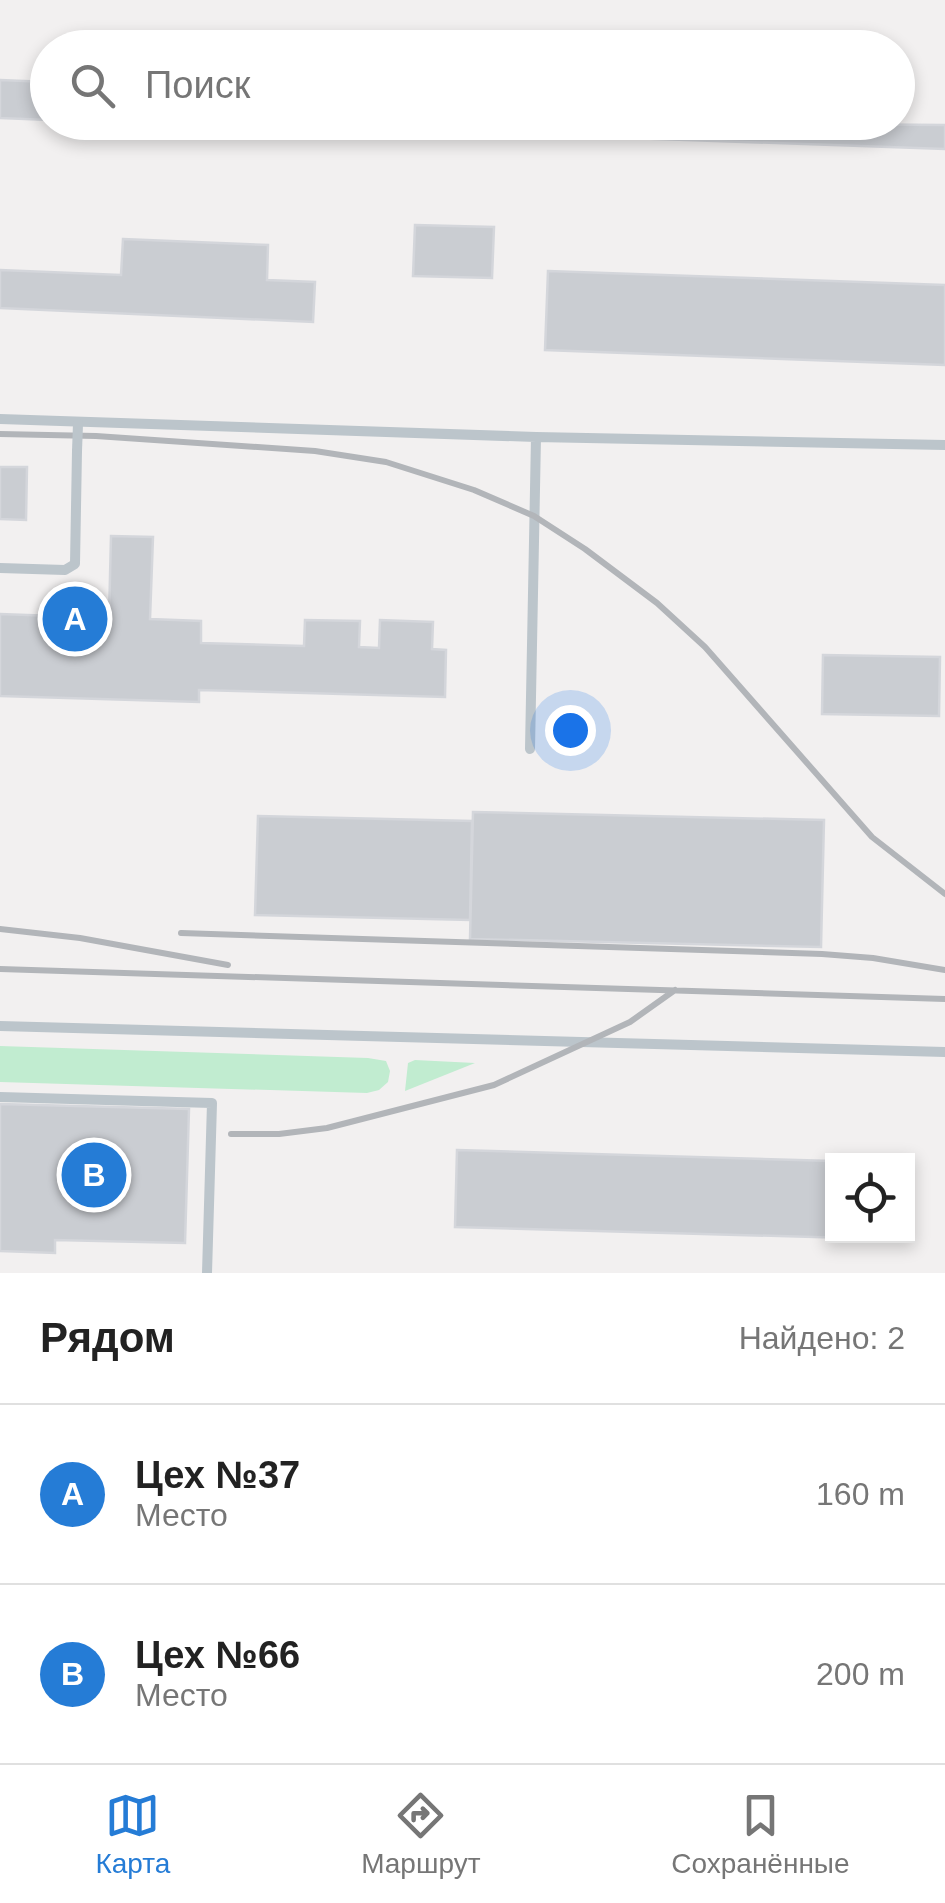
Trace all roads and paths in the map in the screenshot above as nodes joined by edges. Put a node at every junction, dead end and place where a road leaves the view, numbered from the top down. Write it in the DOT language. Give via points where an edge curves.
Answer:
graph roads {
  1 [pos="0,419"];
  2 [pos="78,423"];
  3 [pos="536,436"];
  4 [pos="945,444"];
  5 [pos="0,568"];
  6 [pos="530,749"];
  7 [pos="0,1026"];
  8 [pos="945,1052"];
  9 [pos="0,1097"];
  10 [pos="207,1273"];
  1 -- 2 [label="lane"];
  2 -- 3 [label="lane"];
  2 -- 5 [label="lane, bridge" via="75,564 66,570"];
  3 -- 4 [label="lane"];
  3 -- 6 [label="lane"];
  7 -- 8 [label="lane"];
  9 -- 10 [label="lane" via="212,1102"];
}
